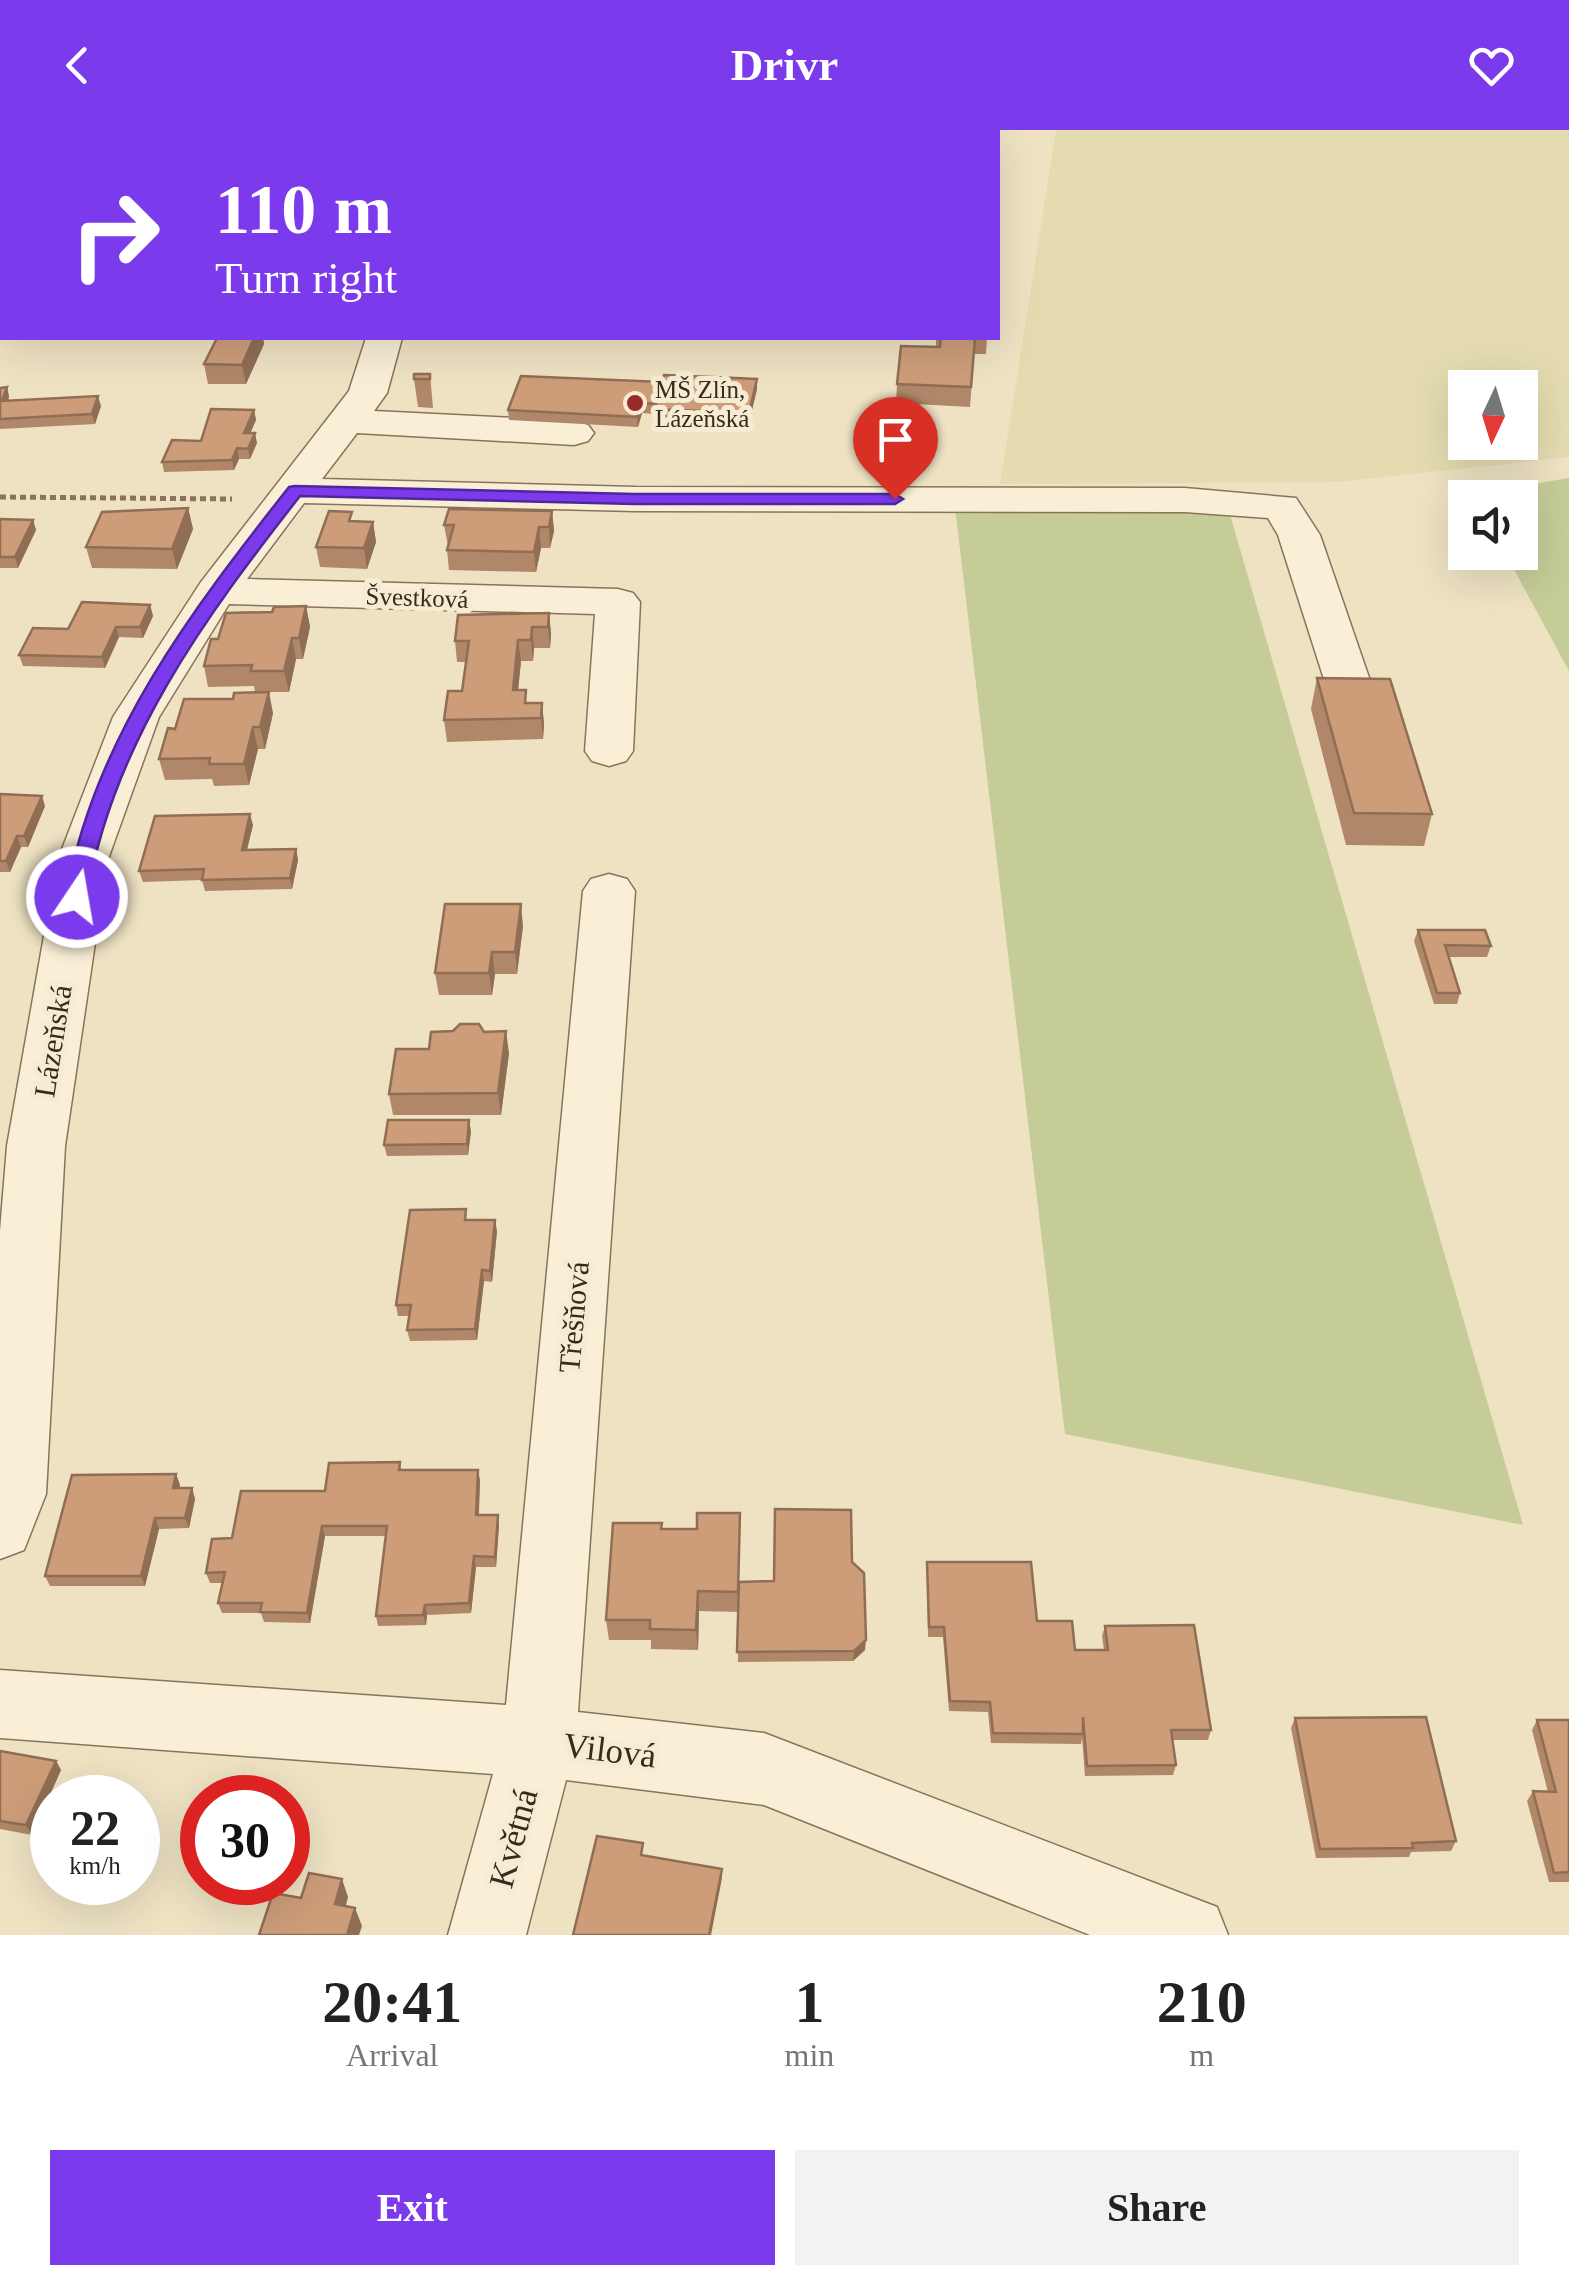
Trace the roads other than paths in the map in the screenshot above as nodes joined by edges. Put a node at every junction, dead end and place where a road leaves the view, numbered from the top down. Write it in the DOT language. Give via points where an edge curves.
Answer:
graph roads {
  1 [pos="384,340"];
  2 [pos="347,420"];
  3 [pos="574,433"];
  4 [pos="292,495"];
  5 [pos="216,591"];
  6 [pos="1352,698"];
  7 [pos="608,751"];
  8 [pos="609,892"];
  9 [pos="0,1529"];
  10 [pos="0,1704"];
  11 [pos="540,1742"];
  12 [pos="488,1935"];
  13 [pos="1189,1935"];
  1 -- 2 [label="street, Lázeňská" via="374,378"];
  2 -- 3 [label="street"];
  2 -- 4 [label="street, Lázeňská"];
  4 -- 5 [label="street, Lázeňská"];
  4 -- 6 [label="street" via="1185,500 1281,507 1299,535"];
  5 -- 7 [label="street, Švestková" via="618,602"];
  5 -- 9 [label="street, Lázeňská" via="136,718 82,862 36,1146 12,1494"];
  8 -- 11 [label="street, Třešňová"];
  10 -- 11 [label="street, Vilová"];
  11 -- 12 [label="street, Květná"];
  11 -- 13 [label="street, Vilová" via="764,1769"];
}
